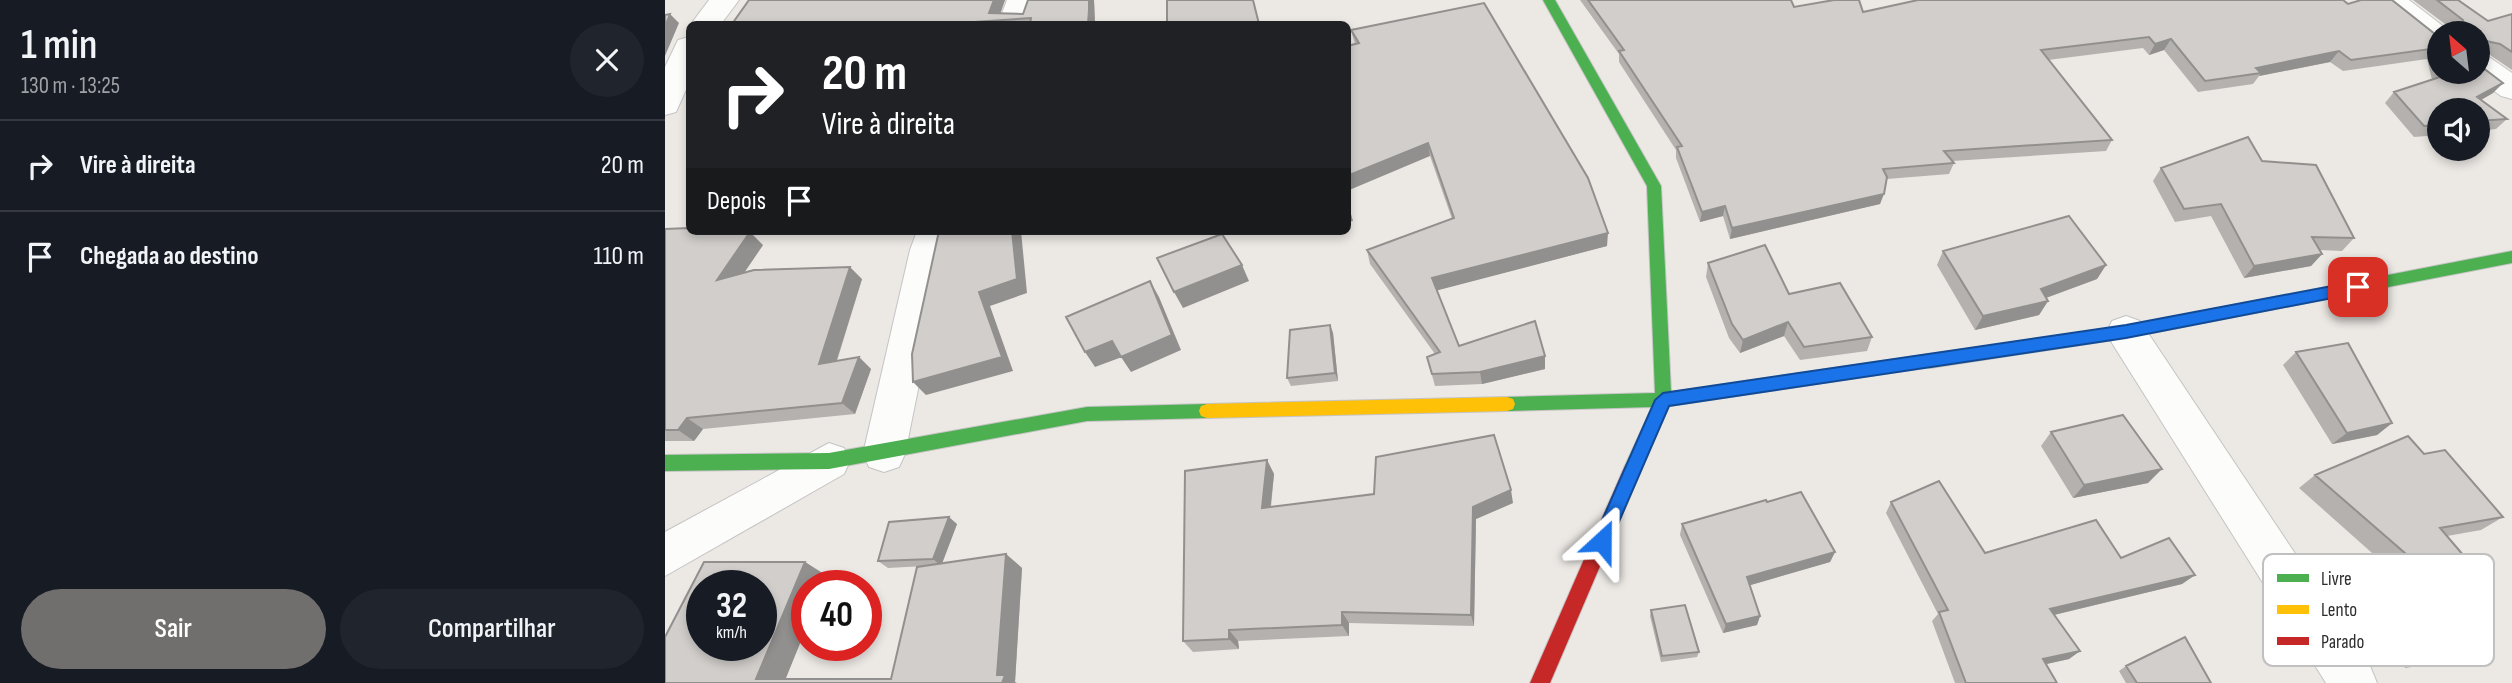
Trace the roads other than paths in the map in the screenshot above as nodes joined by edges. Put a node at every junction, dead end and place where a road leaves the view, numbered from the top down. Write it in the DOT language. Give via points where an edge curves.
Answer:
graph roads {
  1 [pos="724,0"];
  2 [pos="1022,0"];
  3 [pos="1549,0"];
  4 [pos="2389,0"];
  5 [pos="708,21"];
  6 [pos="1014,21"];
  7 [pos="2427,27"];
  8 [pos="686,54"];
  9 [pos="2490,72"];
  10 [pos="2512,88"];
  11 [pos="665,104"];
  12 [pos="934,235"];
  13 [pos="2512,257"];
  14 [pos="2126,332"];
  15 [pos="1663,400"];
  16 [pos="884,454"];
  17 [pos="829,461"];
  18 [pos="665,463"];
  19 [pos="2270,554"];
  20 [pos="665,555"];
  21 [pos="2342,666"];
  22 [pos="1540,683"];
  23 [pos="2353,683"];
  1 -- 5 [label="street"];
  2 -- 6 [label="street"];
  3 -- 15 [label="street" via="1654,186"];
  4 -- 7 [label="street"];
  8 -- 11 [label="street"];
  9 -- 10 [label="street"];
  12 -- 16 [label="street"];
  13 -- 14 [label="street"];
  14 -- 15 [label="street"];
  14 -- 19 [label="street"];
  15 -- 16 [label="street" via="1087,414"];
  15 -- 22 [label="street"];
  16 -- 17 [label="street"];
  17 -- 18 [label="street"];
  17 -- 20 [label="street"];
  21 -- 23 [label="street"];
}
